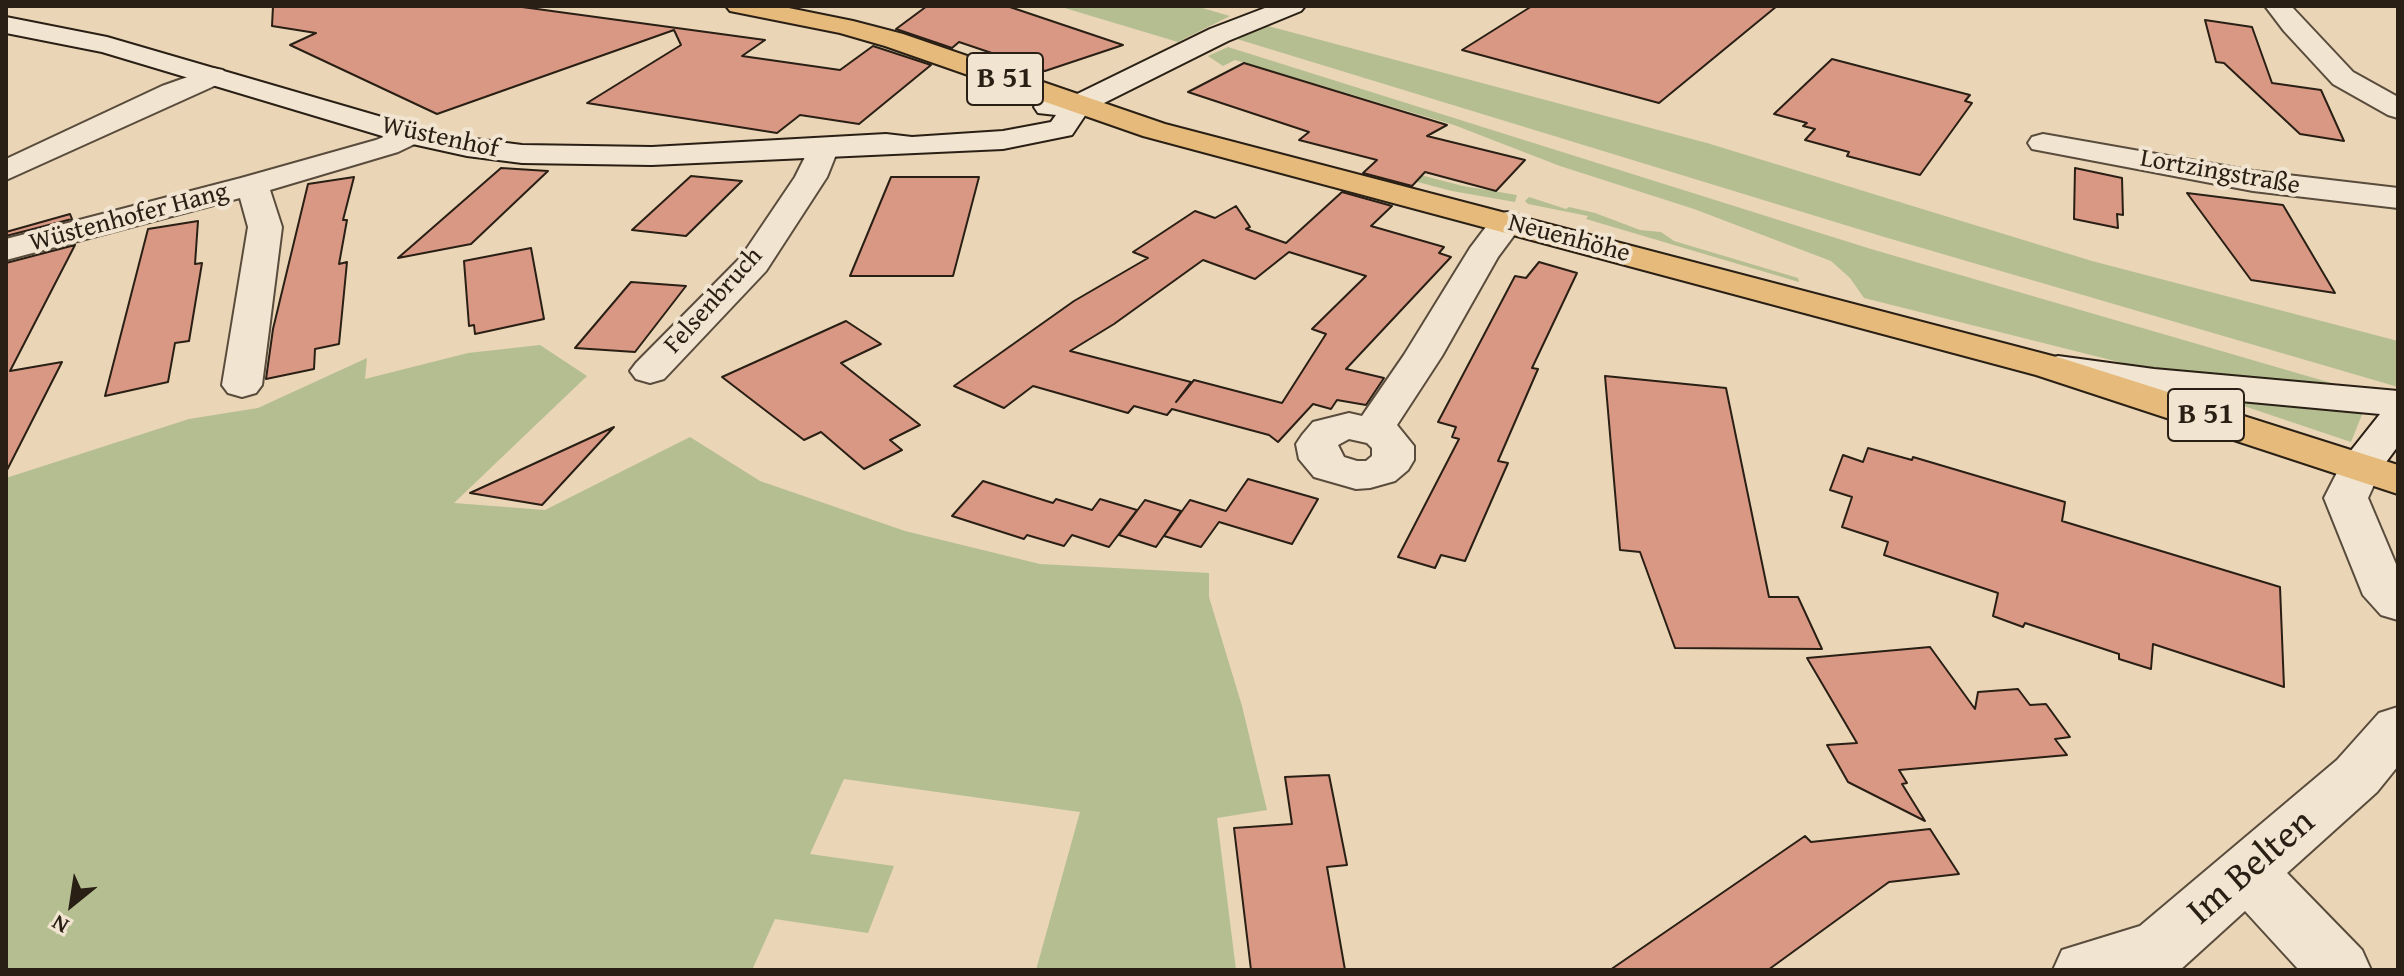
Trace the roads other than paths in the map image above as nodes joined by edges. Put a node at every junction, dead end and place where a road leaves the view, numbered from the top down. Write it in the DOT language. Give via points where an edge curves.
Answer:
graph roads {
  1 [pos="739,6"];
  2 [pos="1292,6"];
  3 [pos="2278,6"];
  4 [pos="6,25"];
  5 [pos="213,76"];
  6 [pos="1077,105"];
  7 [pos="2398,109"];
  8 [pos="410,135"];
  9 [pos="2043,143"];
  10 [pos="824,147"];
  11 [pos="6,171"];
  12 [pos="252,185"];
  13 [pos="2398,198"];
  14 [pos="1507,222"];
  15 [pos="6,250"];
  16 [pos="2050,367"];
  17 [pos="650,371"];
  18 [pos="242,385"];
  19 [pos="2398,403"];
  20 [pos="2398,418"];
  21 [pos="1373,430"];
  22 [pos="2379,473"];
  23 [pos="2398,603"];
  24 [pos="2398,728"];
  25 [pos="2248,873"];
  26 [pos="2084,970"];
  27 [pos="2340,970"];
  1 -- 6 [label="main road, Neuenhöhe / B 51" via="894,40"];
  2 -- 6 [label="street, Wüstenhof" via="1219,35"];
  3 -- 7 [label="street" via="2343,78"];
  4 -- 5 [label="street, Wüstenhof" via="88,40"];
  5 -- 8 [label="street, Wüstenhof"];
  5 -- 11 [label="street"];
  6 -- 10 [label="street, Wüstenhof" via="1061,129 1021,137"];
  6 -- 14 [label="main road, Neuenhöhe / B 51"];
  8 -- 10 [label="street, Wüstenhof" via="493,151 586,157"];
  8 -- 12 [label="street, Wüstenhofer Hang"];
  9 -- 13 [label="street, Lortzingstraße" via="2253,181"];
  10 -- 17 [label="street, Felsenbruch" via="811,177 754,264"];
  12 -- 15 [label="street, Wüstenhofer Hang"];
  12 -- 18 [label="street, Wüstenhofer Hang" via="265,227"];
  14 -- 16 [label="main road, Neuenhöhe / B 51"];
  14 -- 21 [label="street"];
  16 -- 19 [label="street"];
  16 -- 22 [label="main road, Neuenhöhe / B 51"];
  20 -- 22 [label="street"];
  22 -- 23 [label="street" via="2346,498 2380,583"];
  24 -- 25 [label="street, Im Belten" via="2357,776"];
  25 -- 26 [label="street, Im Belten" via="2158,950"];
  25 -- 27 [label="street"];
}
